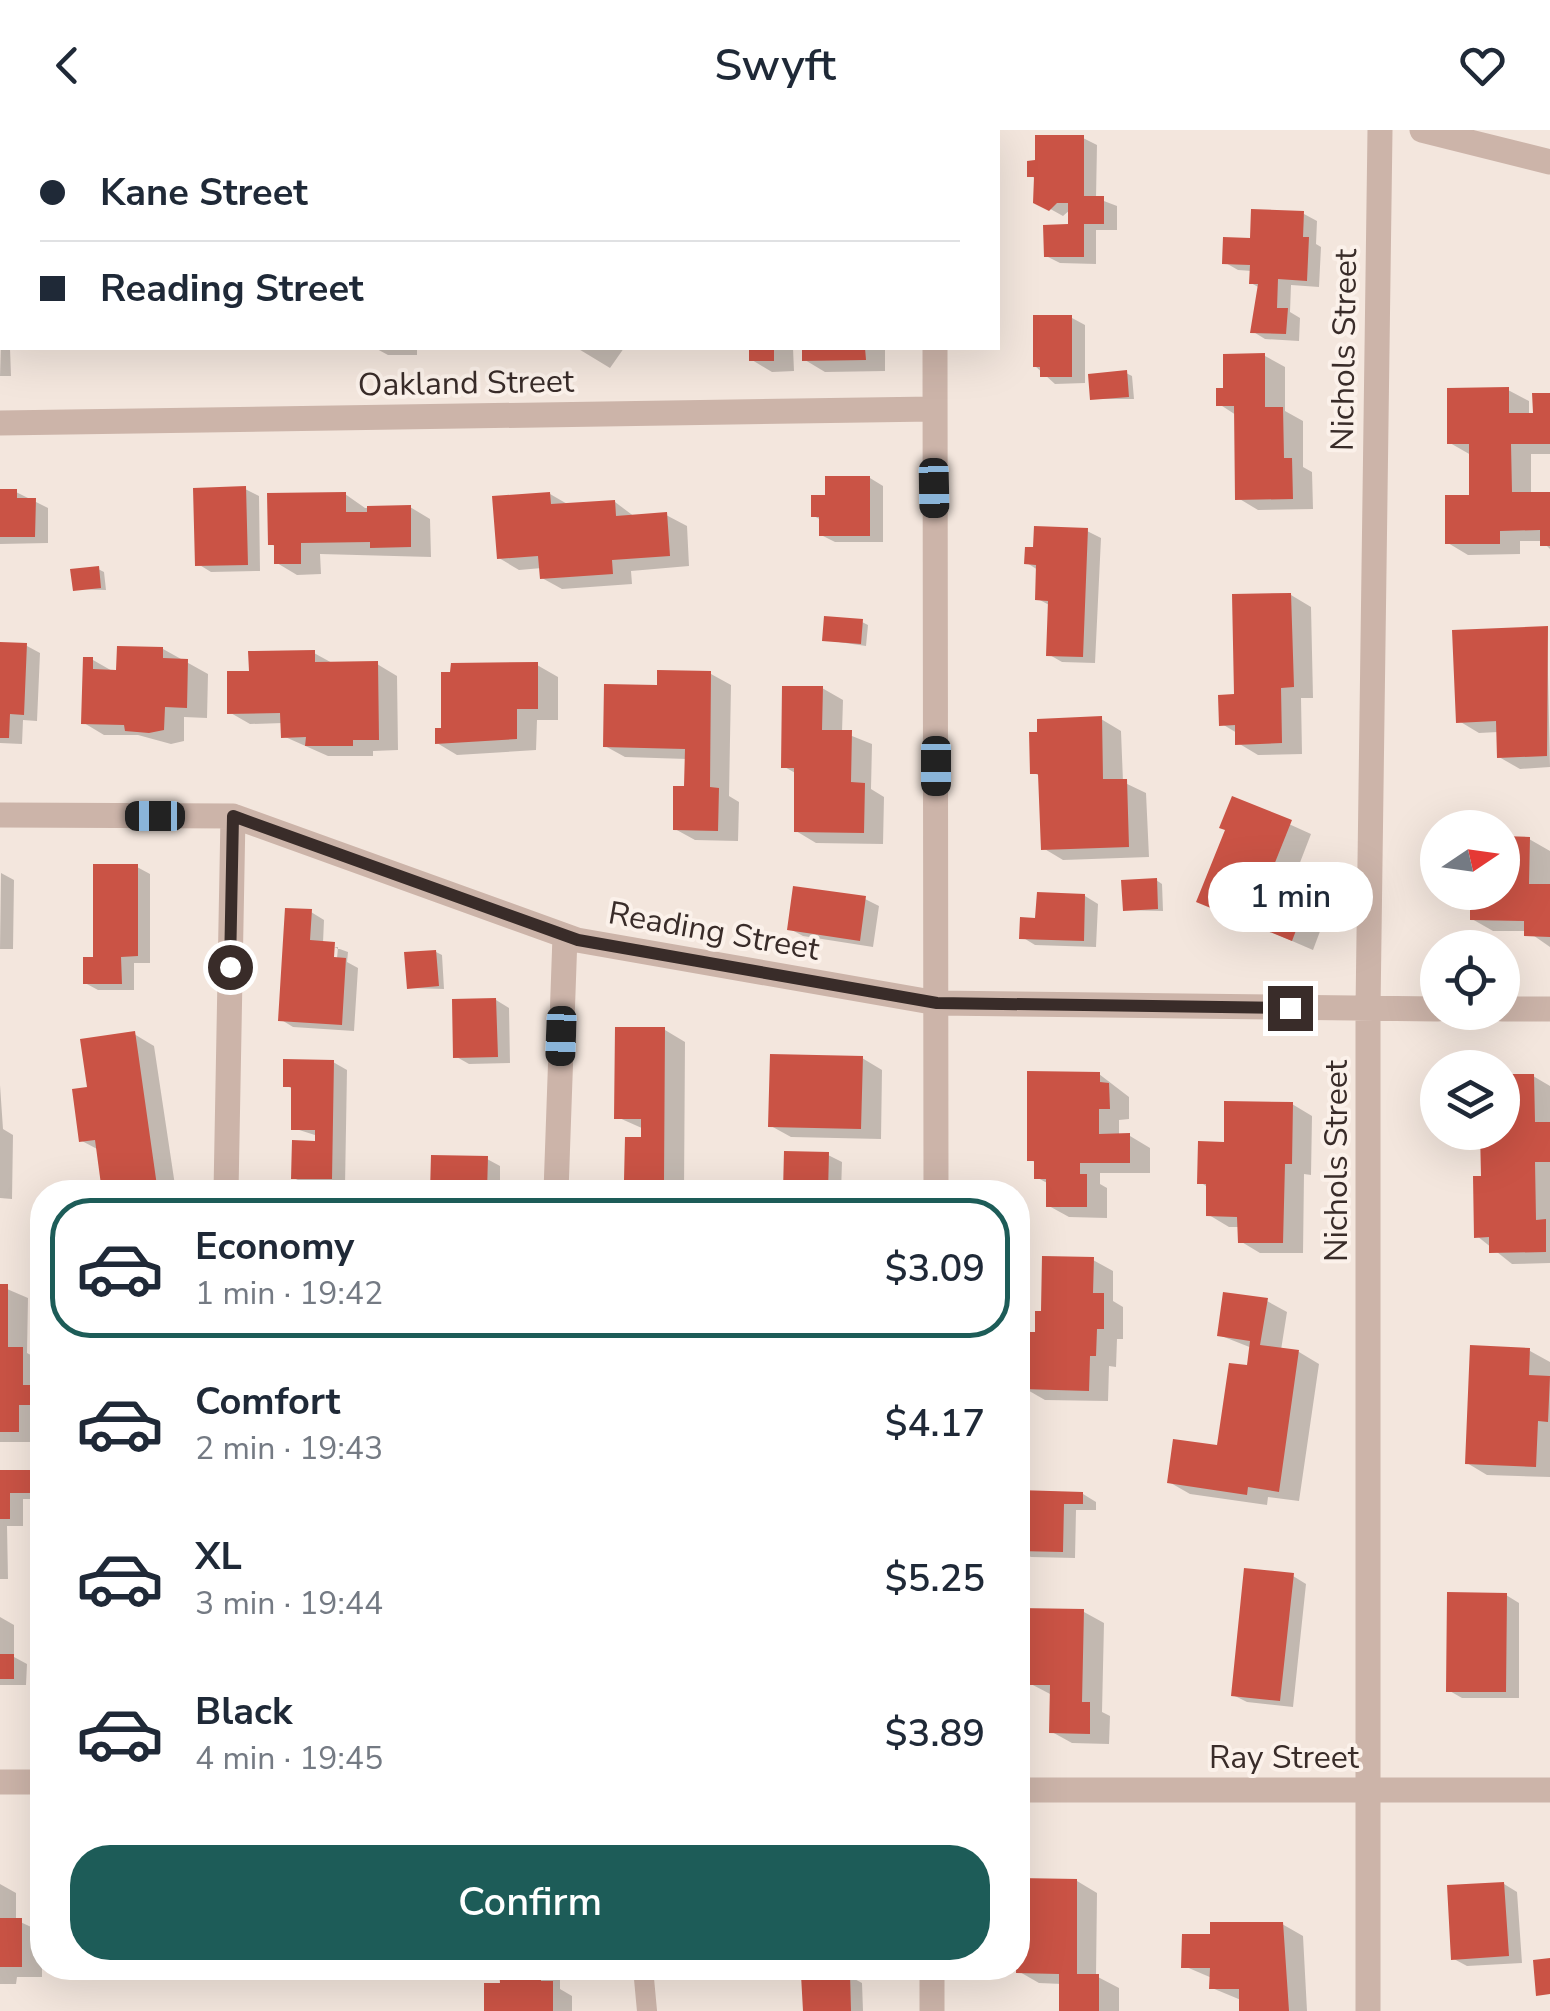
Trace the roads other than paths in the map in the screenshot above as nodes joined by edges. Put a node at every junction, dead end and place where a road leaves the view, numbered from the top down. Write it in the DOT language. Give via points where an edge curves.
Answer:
graph roads {
  1 [pos="1380,130"];
  2 [pos="1422,130"];
  3 [pos="1550,162"];
  4 [pos="935,350"];
  5 [pos="933,409"];
  6 [pos="0,423"];
  7 [pos="0,815"];
  8 [pos="233,816"];
  9 [pos="565,936"];
  10 [pos="937,1003"];
  11 [pos="1368,1009"];
  12 [pos="1420,1009"];
  13 [pos="1520,1009"];
  14 [pos="1550,1009"];
  15 [pos="226,1180"];
  16 [pos="556,1180"];
  17 [pos="936,1180"];
  18 [pos="0,1782"];
  19 [pos="30,1782"];
  20 [pos="1030,1790"];
  21 [pos="1371,1790"];
  22 [pos="1550,1790"];
  23 [pos="644,1980"];
  24 [pos="932,1980"];
  25 [pos="647,2011"];
  26 [pos="932,2011"];
  27 [pos="1368,2011"];
  1 -- 11 [label="street, Nichols Street"];
  2 -- 3 [label="street"];
  4 -- 5 [label="street"];
  5 -- 6 [label="street, Oakland Street"];
  5 -- 10 [label="street"];
  7 -- 8 [label="street, Reading Street"];
  8 -- 9 [label="street, Reading Street"];
  8 -- 15 [label="street"];
  9 -- 10 [label="street, Reading Street"];
  9 -- 16 [label="street"];
  10 -- 11 [label="street, Reading Street"];
  10 -- 17 [label="street"];
  11 -- 12 [label="street, Reading Street"];
  11 -- 21 [label="street, Nichols Street"];
  13 -- 14 [label="street"];
  18 -- 19 [label="street"];
  20 -- 21 [label="street, Ray Street"];
  21 -- 22 [label="street, Ray Street"];
  21 -- 27 [label="street, Nichols Street"];
  23 -- 25 [label="lane"];
  24 -- 26 [label="street"];
}
